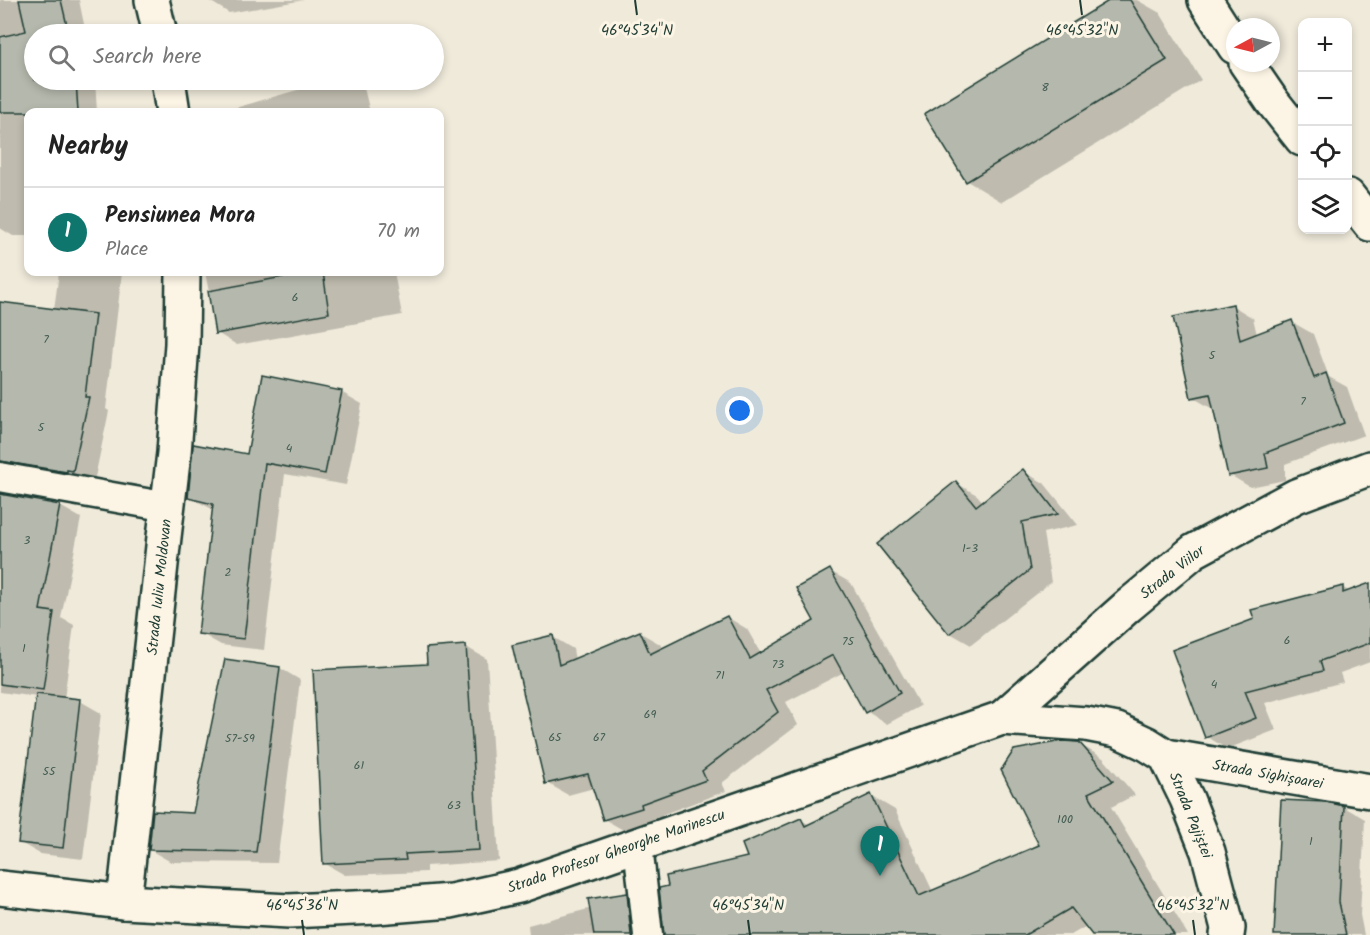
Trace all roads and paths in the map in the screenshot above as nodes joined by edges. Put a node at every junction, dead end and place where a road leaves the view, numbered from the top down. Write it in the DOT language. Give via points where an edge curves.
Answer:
graph roads {
  1 [pos="152,0"];
  2 [pos="1205,0"];
  3 [pos="158,24"];
  4 [pos="1226,33"];
  5 [pos="1252,72"];
  6 [pos="170,90"];
  7 [pos="172,108"];
  8 [pos="1298,134"];
  9 [pos="1352,202"];
  10 [pos="1370,224"];
  11 [pos="183,276"];
  12 [pos="1370,468"];
  13 [pos="0,477"];
  14 [pos="168,507"];
  15 [pos="1002,718"];
  16 [pos="1166,756"];
  17 [pos="1370,791"];
  18 [pos="638,845"];
  19 [pos="0,888"];
  20 [pos="124,902"];
  21 [pos="648,935"];
  22 [pos="1227,935"];
  1 -- 3 [label="street"];
  2 -- 4 [label="street"];
  5 -- 8 [label="street"];
  6 -- 7 [label="street"];
  9 -- 10 [label="street"];
  11 -- 14 [label="street, Strada Iuliu Moldovan" via="181,355"];
  12 -- 15 [label="street, Strada Viilor" via="1296,496 1194,551"];
  13 -- 14 [label="lane"];
  14 -- 20 [label="street, Strada Iuliu Moldovan"];
  15 -- 16 [label="street, Strada Pajiștei" via="1117,730"];
  15 -- 18 [label="street, Strada Profesor Gheorghe Marinescu"];
  16 -- 17 [label="street, Strada Sighișoarei"];
  16 -- 22 [label="street, Strada Pajiștei" via="1208,852"];
  18 -- 20 [label="street, Strada Profesor Gheorghe Marinescu" via="519,886 451,901 289,910"];
  18 -- 21 [label="lane"];
  19 -- 20 [label="street, Strada Profesor Gheorghe Marinescu"];
}
